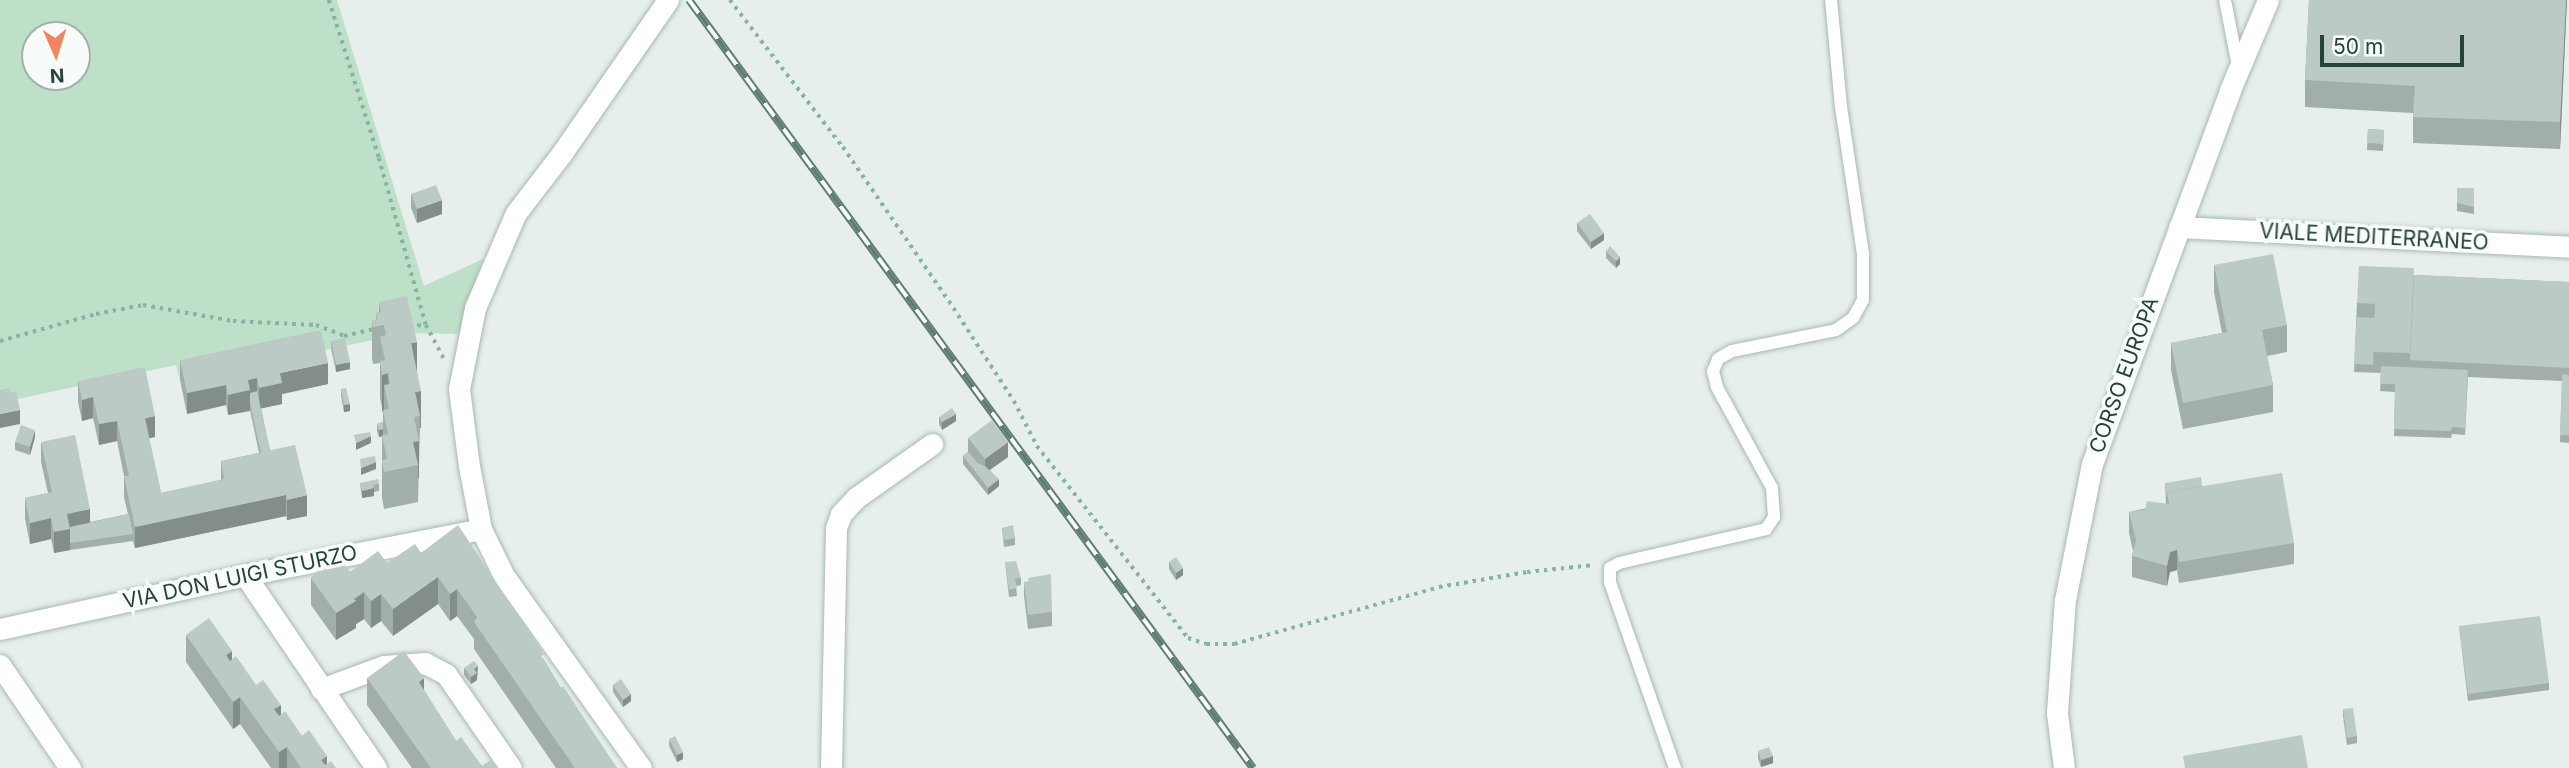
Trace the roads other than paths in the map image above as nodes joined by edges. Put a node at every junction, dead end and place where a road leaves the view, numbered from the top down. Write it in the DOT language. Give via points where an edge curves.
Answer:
graph roads {
  1 [pos="1831,0"];
  2 [pos="2225,0"];
  3 [pos="2268,0"];
  4 [pos="663,6"];
  5 [pos="2239,70"];
  6 [pos="2179,227"];
  7 [pos="2569,247"];
  8 [pos="932,444"];
  9 [pos="481,529"];
  10 [pos="244,575"];
  11 [pos="0,629"];
  12 [pos="0,665"];
  13 [pos="321,689"];
  14 [pos="70,768"];
  15 [pos="376,768"];
  16 [pos="511,768"];
  17 [pos="640,768"];
  18 [pos="831,768"];
  19 [pos="1675,768"];
  20 [pos="2064,768"];
  1 -- 19 [label="lane" via="1863,254 1863,300 1853,318 1836,330 1732,351 1718,359 1713,371 1717,387 1772,488 1774,517 1766,529 1610,568 1610,582"];
  2 -- 5 [label="lane"];
  3 -- 5 [label="street, CORSO EUROPA"];
  4 -- 9 [label="street" via="516,213 475,308 459,389"];
  5 -- 6 [label="street, CORSO EUROPA"];
  6 -- 7 [label="street, VIALE MEDITERRANEO"];
  6 -- 20 [label="street, CORSO EUROPA" via="2092,464 2066,600 2057,713"];
  8 -- 18 [label="street" via="857,497 841,514 836,528"];
  9 -- 10 [label="street, VIA DON LUIGI STURZO"];
  9 -- 17 [label="street" via="503,576"];
  10 -- 11 [label="street, VIA DON LUIGI STURZO"];
  10 -- 13 [label="street"];
  12 -- 14 [label="street"];
  13 -- 15 [label="street"];
  13 -- 16 [label="street" via="384,666 425,663 446,674"];
}
